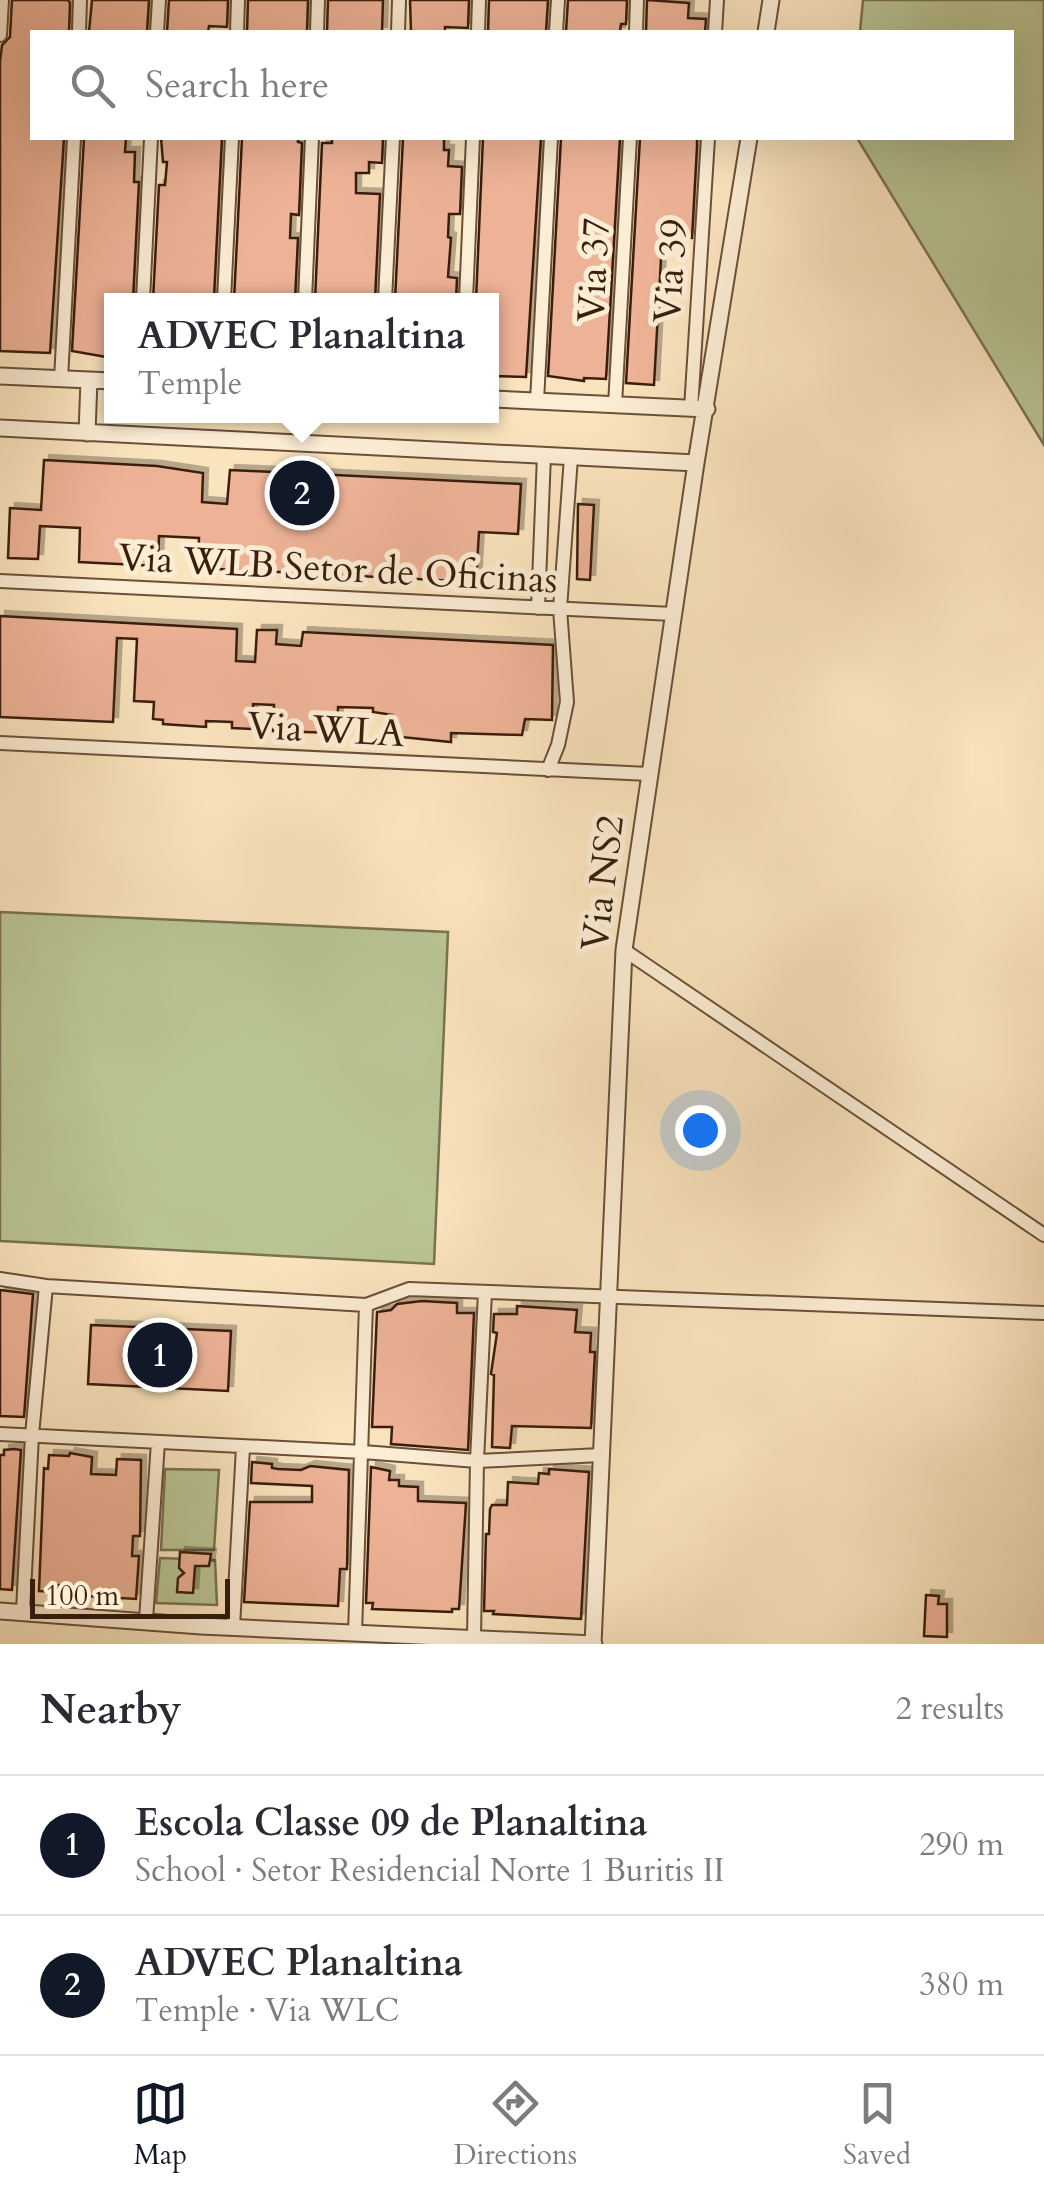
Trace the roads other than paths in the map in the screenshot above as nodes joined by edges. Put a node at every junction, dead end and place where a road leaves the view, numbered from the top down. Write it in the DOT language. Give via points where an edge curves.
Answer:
graph roads {
  1 [pos="2,0"];
  2 [pos="80,0"];
  3 [pos="158,0"];
  4 [pos="238,0"];
  5 [pos="318,0"];
  6 [pos="399,0"];
  7 [pos="480,0"];
  8 [pos="558,0"];
  9 [pos="637,0"];
  10 [pos="717,0"];
  11 [pos="771,0"];
  12 [pos="79,30"];
  13 [pos="157,30"];
  14 [pos="237,30"];
  15 [pos="317,30"];
  16 [pos="398,30"];
  17 [pos="478,30"];
  18 [pos="556,30"];
  19 [pos="636,30"];
  20 [pos="715,30"];
  21 [pos="766,30"];
  22 [pos="0,35"];
  23 [pos="74,140"];
  24 [pos="151,140"];
  25 [pos="232,140"];
  26 [pos="312,140"];
  27 [pos="393,140"];
  28 [pos="473,140"];
  29 [pos="551,140"];
  30 [pos="630,140"];
  31 [pos="708,140"];
  32 [pos="749,140"];
  33 [pos="142,293"];
  34 [pos="224,293"];
  35 [pos="304,293"];
  36 [pos="385,293"];
  37 [pos="466,293"];
  38 [pos="0,376"];
  39 [pos="62,379"];
  40 [pos="89,380"];
  41 [pos="104,381"];
  42 [pos="499,399"];
  43 [pos="537,401"];
  44 [pos="615,405"];
  45 [pos="699,409"];
  46 [pos="0,428"];
  47 [pos="87,432"];
  48 [pos="544,455"];
  49 [pos="571,456"];
  50 [pos="696,463"];
  51 [pos="0,581"];
  52 [pos="538,608"];
  53 [pos="560,609"];
  54 [pos="673,614"];
  55 [pos="0,743"];
  56 [pos="548,770"];
  57 [pos="649,774"];
  58 [pos="624,950"];
  59 [pos="1044,1235"];
  60 [pos="0,1279"];
  61 [pos="46,1286"];
  62 [pos="485,1292"];
  63 [pos="608,1294"];
  64 [pos="366,1305"];
  65 [pos="1044,1314"];
  66 [pos="0,1434"];
  67 [pos="32,1435"];
  68 [pos="158,1442"];
  69 [pos="242,1446"];
  70 [pos="363,1452"];
  71 [pos="602,1455"];
  72 [pos="477,1461"];
  73 [pos="0,1611"];
  74 [pos="24,1611"];
  75 [pos="146,1620"];
  76 [pos="200,1626"];
  77 [pos="232,1627"];
  78 [pos="356,1633"];
  79 [pos="474,1638"];
  80 [pos="547,1642"];
  81 [pos="200,1644"];
  82 [pos="233,1644"];
  83 [pos="593,1644"];
  1 -- 22 [label="street"];
  2 -- 12 [label="street"];
  3 -- 13 [label="street"];
  4 -- 14 [label="street"];
  5 -- 15 [label="street"];
  6 -- 16 [label="street"];
  7 -- 17 [label="street"];
  8 -- 18 [label="street"];
  9 -- 19 [label="street"];
  10 -- 20 [label="street"];
  11 -- 21 [label="street"];
  23 -- 39 [label="street"];
  24 -- 33 [label="street"];
  25 -- 34 [label="street"];
  26 -- 35 [label="street"];
  27 -- 36 [label="street"];
  28 -- 37 [label="street"];
  29 -- 43 [label="street"];
  30 -- 44 [label="street, Via 37"];
  31 -- 45 [label="street, Via 39"];
  32 -- 45 [label="street, Via NS2"];
  38 -- 39 [label="street"];
  39 -- 40 [label="street"];
  40 -- 41 [label="street"];
  40 -- 47 [label="street"];
  42 -- 43 [label="street"];
  43 -- 44 [label="street"];
  44 -- 45 [label="street"];
  45 -- 50 [label="street, Via NS2"];
  46 -- 47 [label="street"];
  47 -- 48 [label="street"];
  48 -- 49 [label="street"];
  48 -- 52 [label="street"];
  49 -- 50 [label="street"];
  49 -- 53 [label="street"];
  50 -- 54 [label="street, Via NS2"];
  51 -- 52 [label="street, Via WLB Setor de Oficinas"];
  52 -- 53 [label="street, Via WLB Setor de Oficinas"];
  53 -- 54 [label="street, Via WLB Setor de Oficinas"];
  53 -- 56 [label="street" via="567,702"];
  54 -- 57 [label="street, Via NS2"];
  55 -- 56 [label="street, Via WLA"];
  56 -- 57 [label="street, Via WLA"];
  57 -- 58 [label="street, Via NS2"];
  58 -- 59 [label="street"];
  58 -- 63 [label="street, Via NS2"];
  60 -- 61 [label="street"];
  61 -- 64 [label="street"];
  61 -- 67 [label="street"];
  62 -- 63 [label="street"];
  62 -- 64 [label="street" via="410,1289"];
  62 -- 72 [label="street"];
  63 -- 65 [label="street"];
  63 -- 71 [label="street, Via NS2"];
  64 -- 70 [label="street"];
  66 -- 67 [label="street"];
  67 -- 68 [label="street"];
  67 -- 74 [label="street"];
  68 -- 69 [label="street"];
  68 -- 75 [label="street"];
  69 -- 70 [label="street"];
  69 -- 77 [label="street"];
  70 -- 72 [label="street"];
  70 -- 78 [label="street"];
  71 -- 72 [label="street"];
  71 -- 83 [label="street, Via NS2"];
  72 -- 79 [label="street"];
  73 -- 74 [label="street"];
  74 -- 75 [label="street"];
  75 -- 76 [label="street"];
  76 -- 77 [label="street"];
  76 -- 81 [label="street"];
  77 -- 78 [label="street"];
  77 -- 82 [label="street"];
  78 -- 79 [label="street"];
  79 -- 80 [label="street"];
  80 -- 83 [label="street"];
}
